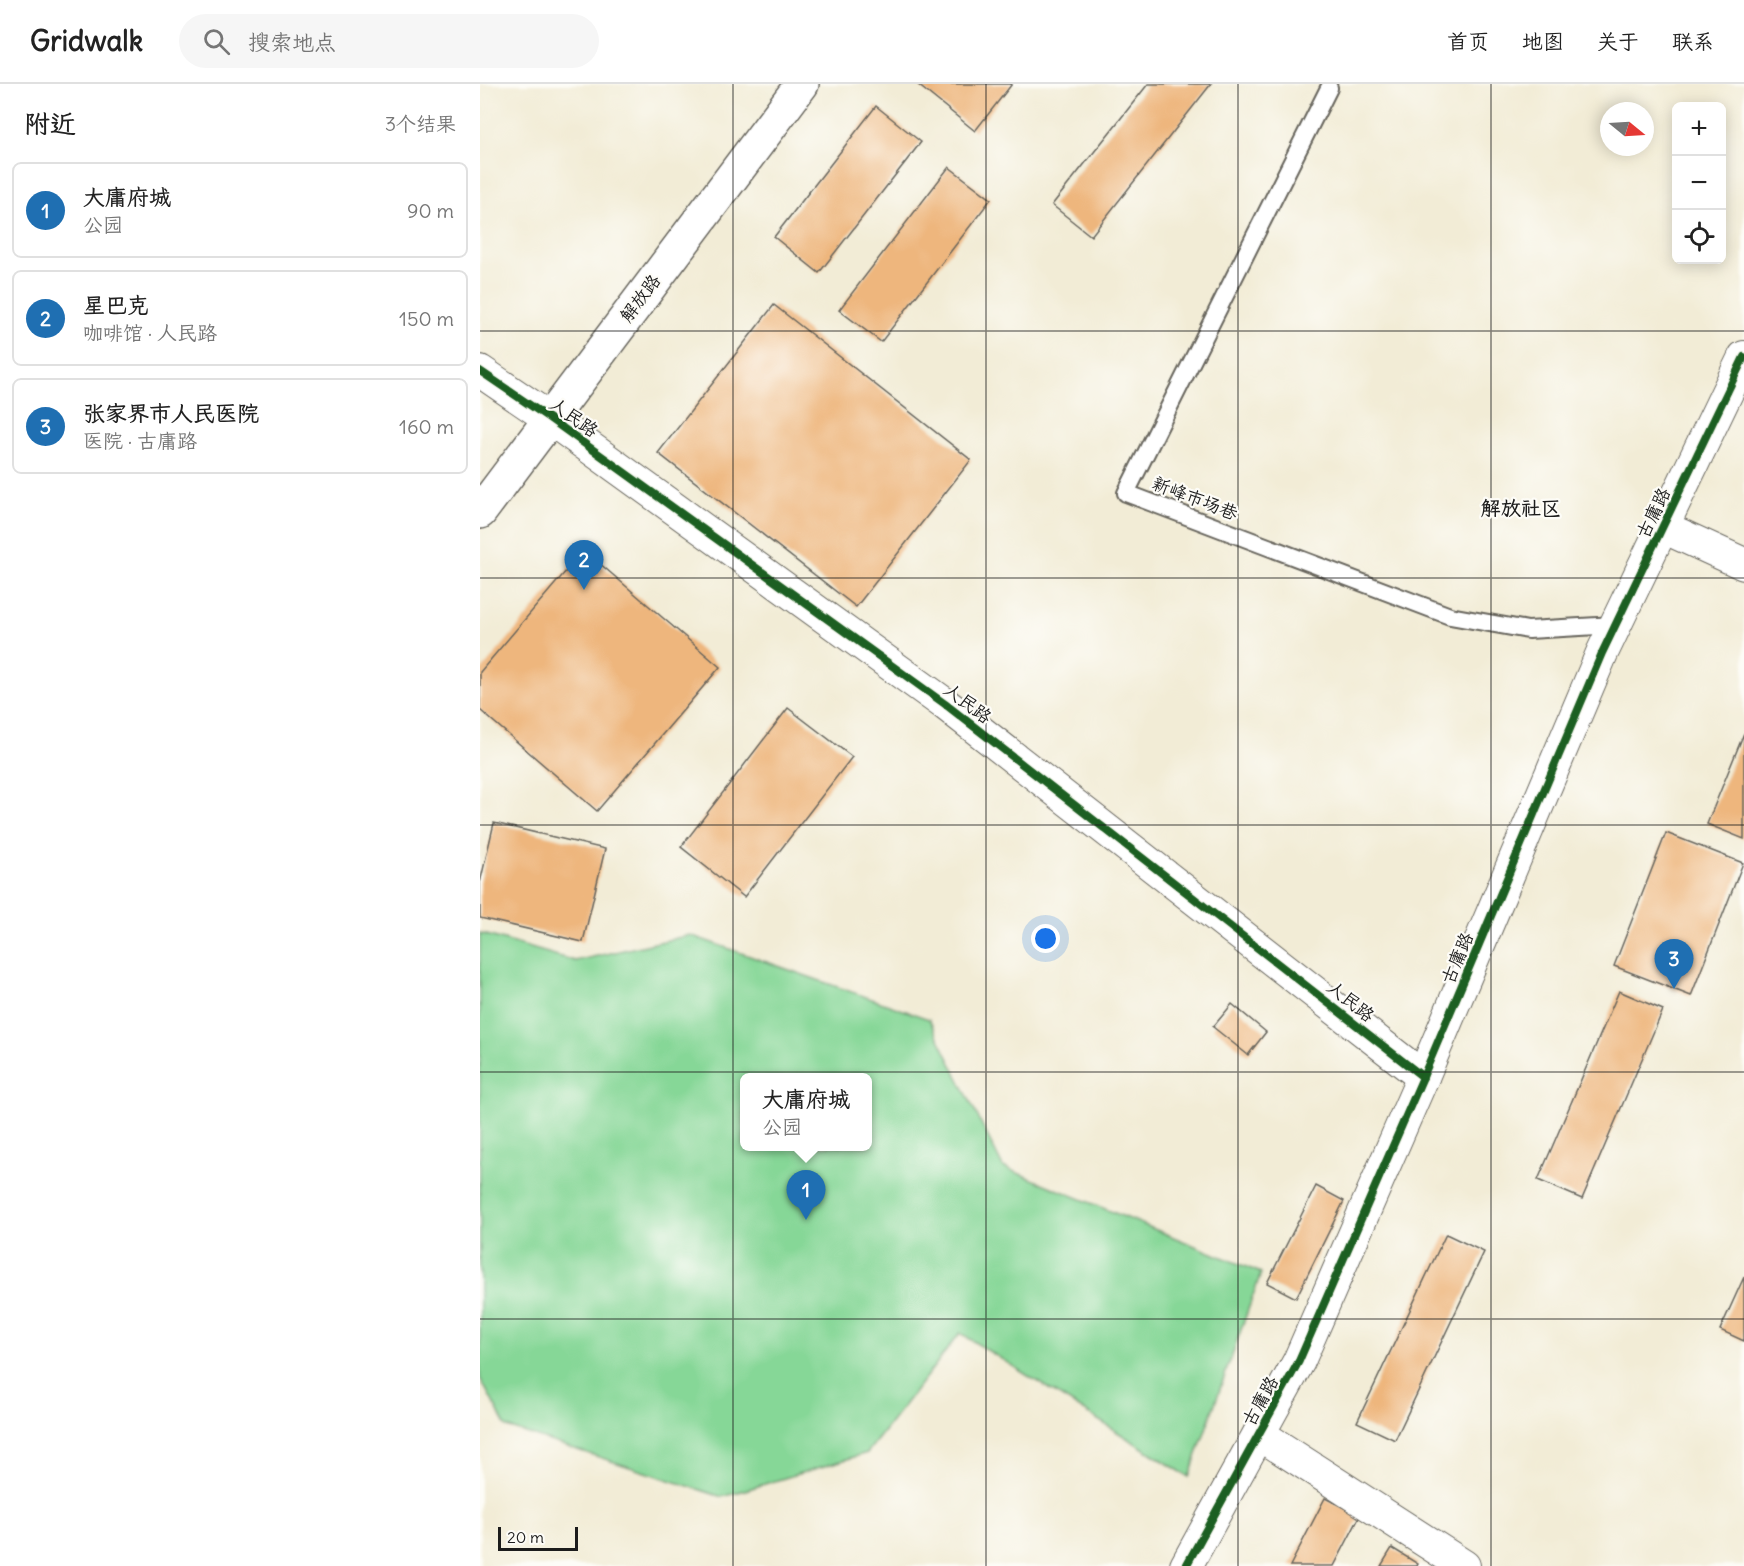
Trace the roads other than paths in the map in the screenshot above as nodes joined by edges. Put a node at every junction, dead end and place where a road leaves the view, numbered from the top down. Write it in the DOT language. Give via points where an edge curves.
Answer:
graph roads {
  1 [pos="802,84"];
  2 [pos="1329,88"];
  3 [pos="1744,357"];
  4 [pos="480,370"];
  5 [pos="549,418"];
  6 [pos="480,512"];
  7 [pos="1663,527"];
  8 [pos="1744,564"];
  9 [pos="1616,625"];
  10 [pos="1423,1077"];
  11 [pos="1258,1434"];
  12 [pos="1186,1566"];
  13 [pos="1464,1566"];
  1 -- 5 [label="street, 解放路"];
  2 -- 9 [label="lane, 新峰市场巷" via="1126,493 1450,616 1528,630"];
  3 -- 7 [label="street, 古庸路"];
  4 -- 5 [label="street, 人民路"];
  5 -- 6 [label="street, 解放路"];
  5 -- 10 [label="street, 人民路" via="945,704"];
  7 -- 8 [label="street"];
  7 -- 9 [label="street, 古庸路"];
  9 -- 10 [label="street, 古庸路"];
  10 -- 11 [label="street, 古庸路" via="1299,1361"];
  11 -- 12 [label="street, 古庸路"];
  11 -- 13 [label="street"];
}
